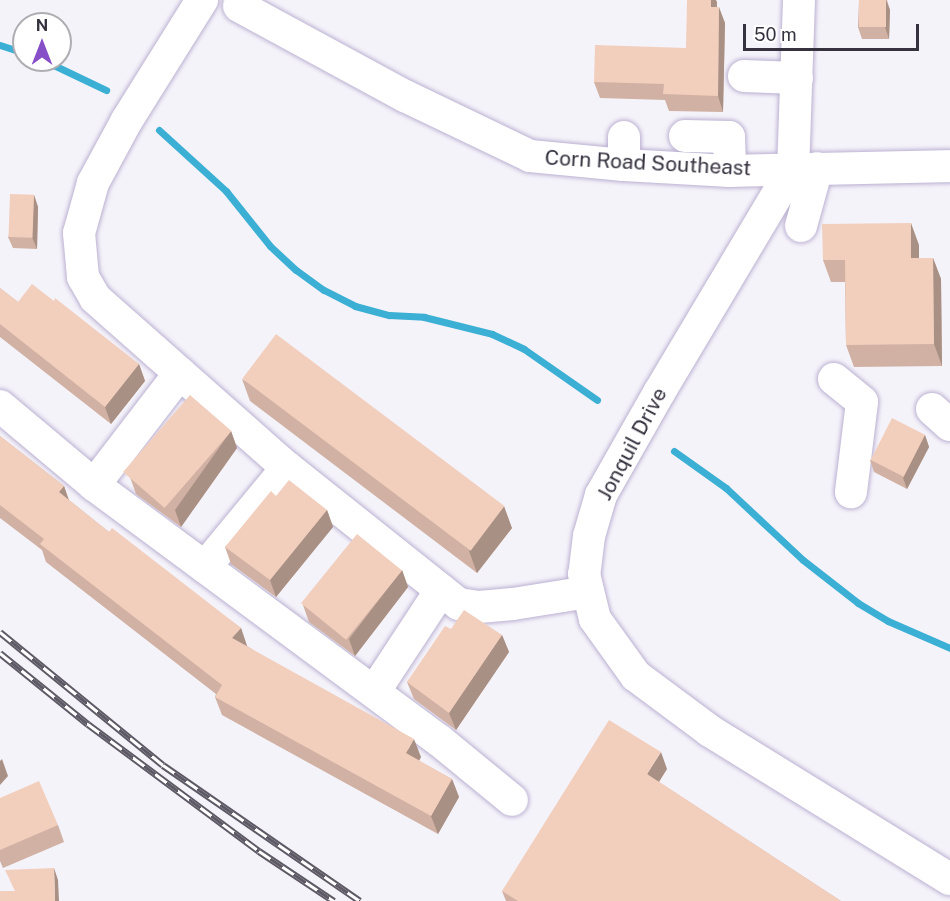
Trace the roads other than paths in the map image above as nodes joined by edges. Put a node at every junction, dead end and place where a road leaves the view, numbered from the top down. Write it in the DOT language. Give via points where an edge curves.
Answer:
graph roads {
  1 [pos="202,0"];
  2 [pos="799,0"];
  3 [pos="239,6"];
  4 [pos="744,76"];
  5 [pos="797,78"];
  6 [pos="685,136"];
  7 [pos="950,166"];
  8 [pos="805,168"];
  9 [pos="730,171"];
  10 [pos="801,226"];
  11 [pos="180,373"];
  12 [pos="834,379"];
  13 [pos="0,406"];
  14 [pos="287,468"];
  15 [pos="93,484"];
  16 [pos="851,492"];
  17 [pos="205,567"];
  18 [pos="441,590"];
  19 [pos="588,592"];
  20 [pos="374,692"];
  21 [pos="512,801"];
  22 [pos="950,879"];
  1 -- 11 [label="street" via="127,120 93,183 79,233 83,277 95,298"];
  2 -- 5 [label="street, Jonquil Drive"];
  3 -- 9 [label="street, Corn Road Southeast" via="405,96 530,156 624,151"];
  4 -- 5 [label="street"];
  5 -- 8 [label="street, Jonquil Drive"];
  6 -- 9 [label="street" via="735,132"];
  7 -- 8 [label="street, Corn Road Southeast"];
  8 -- 9 [label="street, Corn Road Southeast"];
  8 -- 10 [label="street"];
  8 -- 19 [label="street, Jonquil Drive" via="660,391 602,495 589,536 584,574"];
  11 -- 14 [label="street"];
  11 -- 15 [label="street"];
  12 -- 16 [label="street" via="862,402"];
  13 -- 15 [label="street"];
  14 -- 17 [label="street"];
  14 -- 18 [label="street"];
  15 -- 17 [label="street"];
  17 -- 20 [label="street"];
  18 -- 19 [label="street" via="459,604 479,607"];
  18 -- 20 [label="street"];
  19 -- 22 [label="street, Jonquil Drive" via="595,619 636,676 710,731"];
  20 -- 21 [label="street"];
}
